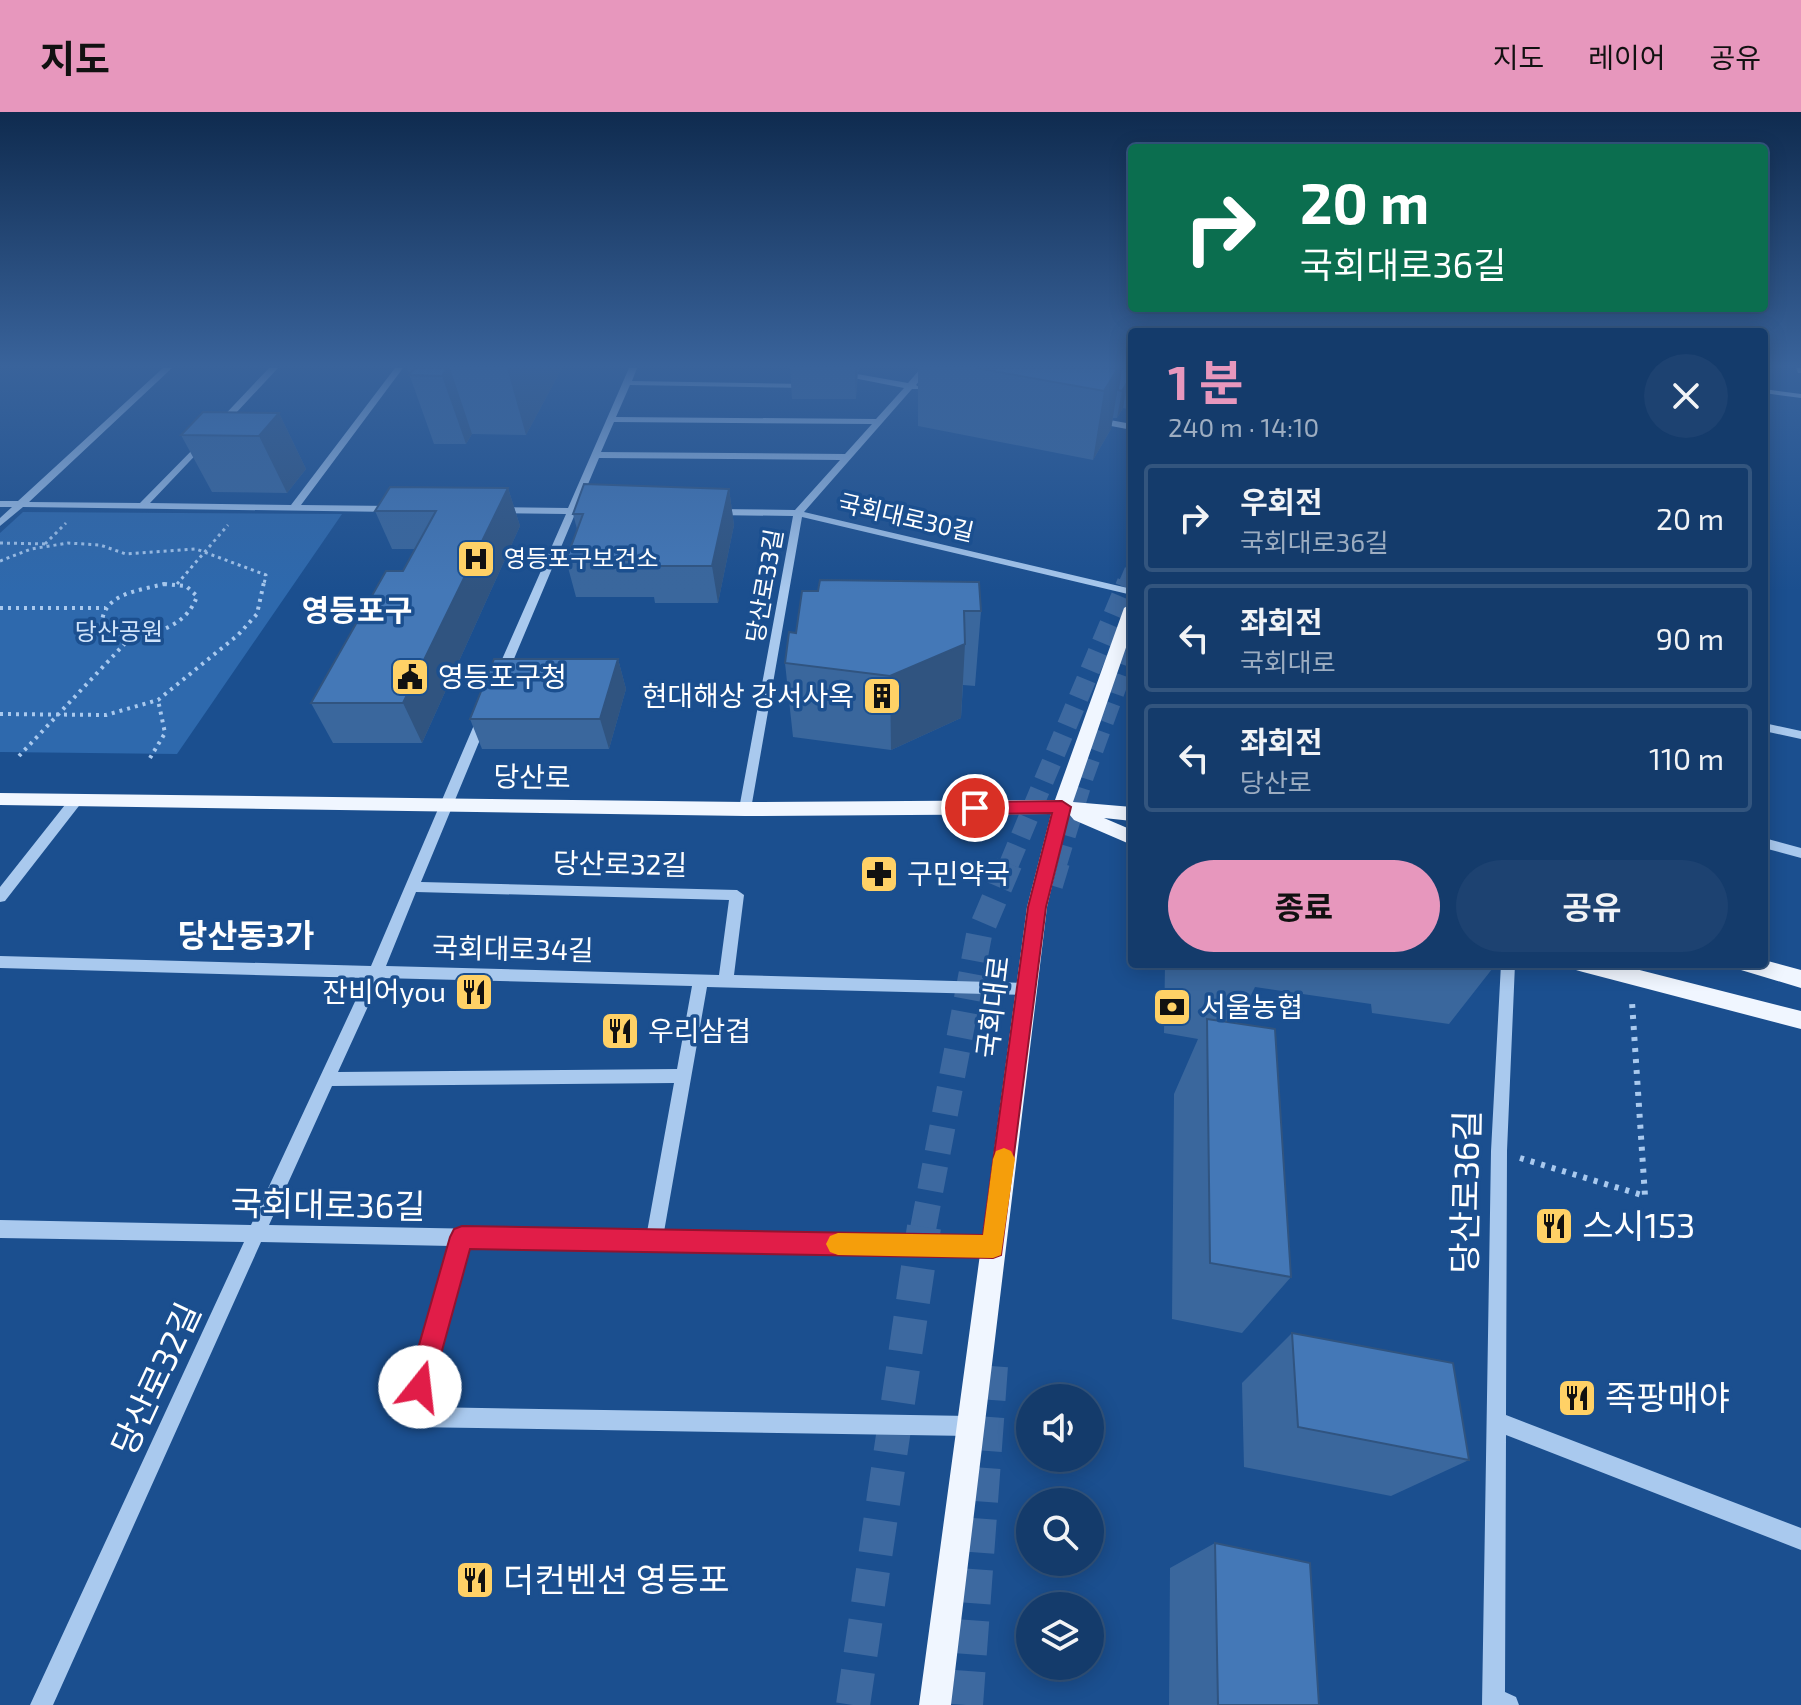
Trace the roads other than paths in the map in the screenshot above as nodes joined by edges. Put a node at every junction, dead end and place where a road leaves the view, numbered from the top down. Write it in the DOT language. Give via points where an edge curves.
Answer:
graph roads {
  1 [pos="88,442"];
  2 [pos="203,442"];
  3 [pos="343,442"];
  4 [pos="601,442"];
  5 [pos="861,442"];
  6 [pos="596,455"];
  7 [pos="848,457"];
  8 [pos="0,504"];
  9 [pos="20,505"];
  10 [pos="142,506"];
  11 [pos="294,508"];
  12 [pos="405,509"];
  13 [pos="481,510"];
  14 [pos="572,511"];
  15 [pos="587,511"];
  16 [pos="708,512"];
  17 [pos="798,513"];
  18 [pos="0,523"];
  19 [pos="1128,591"];
  20 [pos="1128,619"];
  21 [pos="497,686"];
  22 [pos="490,701"];
  23 [pos="1768,728"];
  24 [pos="1801,735"];
  25 [pos="0,799"];
  26 [pos="77,799"];
  27 [pos="446,803"];
  28 [pos="1062,807"];
  29 [pos="745,809"];
  30 [pos="1128,814"];
  31 [pos="1128,836"];
  32 [pos="1768,844"];
  33 [pos="1801,853"];
  34 [pos="414,887"];
  35 [pos="0,897"];
  36 [pos="0,962"];
  37 [pos="1508,968"];
  38 [pos="1599,968"];
  39 [pos="1762,968"];
  40 [pos="376,972"];
  41 [pos="1801,979"];
  42 [pos="701,980"];
  43 [pos="726,981"];
  44 [pos="1025,989"];
  45 [pos="1801,1019"];
  46 [pos="684,1076"];
  47 [pos="327,1079"];
  48 [pos="0,1229"];
  49 [pos="258,1233"];
  50 [pos="462,1237"];
  51 [pos="654,1241"];
  52 [pos="993,1247"];
  53 [pos="1496,1421"];
  54 [pos="970,1426"];
  55 [pos="1801,1539"];
  56 [pos="1498,1703"];
  57 [pos="41,1705"];
  58 [pos="935,1705"];
  1 -- 9 [label="street"];
  2 -- 10 [label="street"];
  3 -- 11 [label="street"];
  4 -- 6 [label="street"];
  5 -- 7 [label="street, 당산로33길"];
  6 -- 7 [label="street"];
  6 -- 14 [label="street"];
  7 -- 17 [label="street, 당산로33길"];
  8 -- 9 [label="street"];
  9 -- 10 [label="street"];
  9 -- 18 [label="street"];
  10 -- 11 [label="street"];
  11 -- 12 [label="street"];
  13 -- 14 [label="street"];
  14 -- 15 [label="street"];
  14 -- 21 [label="street"];
  16 -- 17 [label="street, 국회대로30길"];
  17 -- 19 [label="street, 국회대로30길"];
  17 -- 29 [label="street, 당산로33길"];
  20 -- 28 [label="main road, 국회대로"];
  22 -- 27 [label="street, 당산로32길"];
  23 -- 24 [label="street"];
  25 -- 26 [label="main road, 당산로"];
  26 -- 27 [label="main road, 당산로"];
  26 -- 35 [label="street"];
  27 -- 29 [label="main road, 당산로"];
  27 -- 34 [label="street, 당산로32길"];
  28 -- 29 [label="main road, 당산로"];
  28 -- 30 [label="main road, 당산로"];
  28 -- 31 [label="main road, 당산로"];
  28 -- 44 [label="main road, 국회대로" via="1037,907"];
  32 -- 33 [label="street"];
  34 -- 40 [label="street, 당산로32길"];
  34 -- 43 [label="street, 당산로32길" via="737,895"];
  36 -- 40 [label="street, 국회대로34길"];
  37 -- 53 [label="street, 당산로36길" via="1499,1151"];
  38 -- 45 [label="main road"];
  39 -- 41 [label="main road"];
  40 -- 42 [label="street, 국회대로34길"];
  40 -- 47 [label="street, 당산로32길"];
  42 -- 43 [label="street, 국회대로34길"];
  42 -- 46 [label="street"];
  43 -- 44 [label="street, 국회대로34길"];
  44 -- 52 [label="main road, 국회대로"];
  46 -- 47 [label="street"];
  46 -- 51 [label="street"];
  47 -- 49 [label="street, 당산로32길"];
  48 -- 49 [label="street, 국회대로36길"];
  49 -- 50 [label="street, 국회대로36길"];
  49 -- 57 [label="street, 당산로32길"];
  50 -- 51 [label="street, 국회대로36길"];
  50 -- 54 [label="street" via="411,1417"];
  51 -- 52 [label="street, 국회대로36길"];
  52 -- 54 [label="main road, 국회대로"];
  53 -- 55 [label="street"];
  53 -- 56 [label="street, 당산로36길"];
  54 -- 58 [label="main road, 국회대로"];
}
